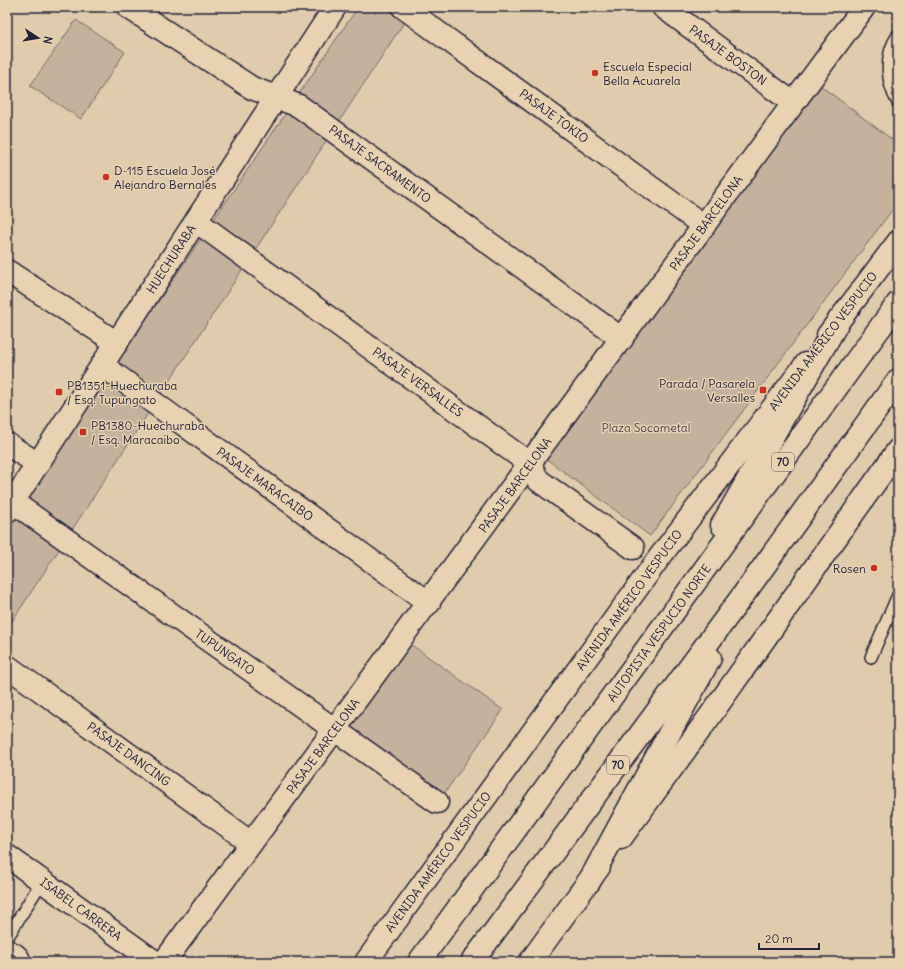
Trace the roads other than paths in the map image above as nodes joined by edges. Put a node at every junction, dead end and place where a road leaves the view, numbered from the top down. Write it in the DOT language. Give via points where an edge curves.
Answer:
graph roads {
  1 [pos="128,7"];
  2 [pos="335,7"];
  3 [pos="403,7"];
  4 [pos="663,7"];
  5 [pos="864,7"];
  6 [pos="898,35"];
  7 [pos="277,97"];
  8 [pos="793,102"];
  9 [pos="898,103"];
  10 [pos="196,221"];
  11 [pos="704,226"];
  12 [pos="898,242"];
  13 [pos="7,271"];
  14 [pos="898,303"];
  15 [pos="839,320"];
  16 [pos="622,339"];
  17 [pos="117,343"];
  18 [pos="102,365"];
  19 [pos="898,380"];
  20 [pos="7,444"];
  21 [pos="898,451"];
  22 [pos="38,464"];
  23 [pos="530,464"];
  24 [pos="10,507"];
  25 [pos="633,548"];
  26 [pos="749,587"];
  27 [pos="898,595"];
  28 [pos="429,602"];
  29 [pos="668,620"];
  30 [pos="871,657"];
  31 [pos="7,666"];
  32 [pos="334,730"];
  33 [pos="437,802"];
  34 [pos="251,843"];
  35 [pos="7,856"];
  36 [pos="42,881"];
  37 [pos="589,882"];
  38 [pos="7,938"];
  39 [pos="7,945"];
  40 [pos="25,962"];
  41 [pos="155,962"];
  42 [pos="164,962"];
  43 [pos="366,962"];
  44 [pos="419,962"];
  45 [pos="472,962"];
  46 [pos="530,962"];
  1 -- 7 [label="main road, PASAJE SACRAMENTO" via="252,88"];
  2 -- 7 [label="main road, HUECHURABA"];
  3 -- 11 [label="main road, PASAJE TOKIO"];
  4 -- 8 [label="main road, PASAJE BOSTON"];
  5 -- 8 [label="main road, PASAJE BARCELONA"];
  6 -- 9 [label="lane" via="891,49 888,72 891,89"];
  7 -- 10 [label="main road, HUECHURABA"];
  7 -- 16 [label="main road, PASAJE SACRAMENTO" via="299,106"];
  8 -- 11 [label="main road, PASAJE BARCELONA"];
  10 -- 17 [label="main road, HUECHURABA"];
  10 -- 23 [label="main road, PASAJE VERSALLES"];
  11 -- 16 [label="main road, PASAJE BARCELONA"];
  12 -- 15 [label="main road, AVENIDA AMÉRICO VESPUCIO"];
  13 -- 17 [label="main road"];
  14 -- 29 [label="main road, AUTOPISTA VESPUCIO NORTE / 70"];
  15 -- 29 [label="main road"];
  15 -- 43 [label="main road, AVENIDA AMÉRICO VESPUCIO" via="659,558"];
  16 -- 23 [label="main road, PASAJE BARCELONA"];
  17 -- 18 [label="main road, HUECHURABA"];
  18 -- 22 [label="main road, HUECHURABA"];
  18 -- 28 [label="main road, PASAJE MARACAIBO"];
  19 -- 26 [label="main road, 70"];
  20 -- 22 [label="main road"];
  21 -- 37 [label="main road"];
  22 -- 24 [label="main road, HUECHURABA"];
  23 -- 25 [label="main road, PASAJE VERSALLES" via="538,480"];
  23 -- 28 [label="main road, PASAJE BARCELONA"];
  24 -- 32 [label="main road, TUPUNGATO"];
  26 -- 37 [label="main road"];
  26 -- 45 [label="main road, 70"];
  27 -- 30 [label="lane"];
  28 -- 32 [label="main road, PASAJE BARCELONA"];
  29 -- 44 [label="main road, AUTOPISTA VESPUCIO NORTE / 70"];
  31 -- 34 [label="main road, PASAJE DANCING"];
  32 -- 33 [label="main road, TUPUNGATO"];
  32 -- 34 [label="main road, PASAJE BARCELONA"];
  34 -- 42 [label="main road, PASAJE BARCELONA"];
  35 -- 36 [label="main road, ISABEL CARRERA"];
  36 -- 38 [label="lane"];
  36 -- 41 [label="main road, ISABEL CARRERA"];
  37 -- 46 [label="main road"];
  39 -- 40 [label="lane" via="18,949"];
}
